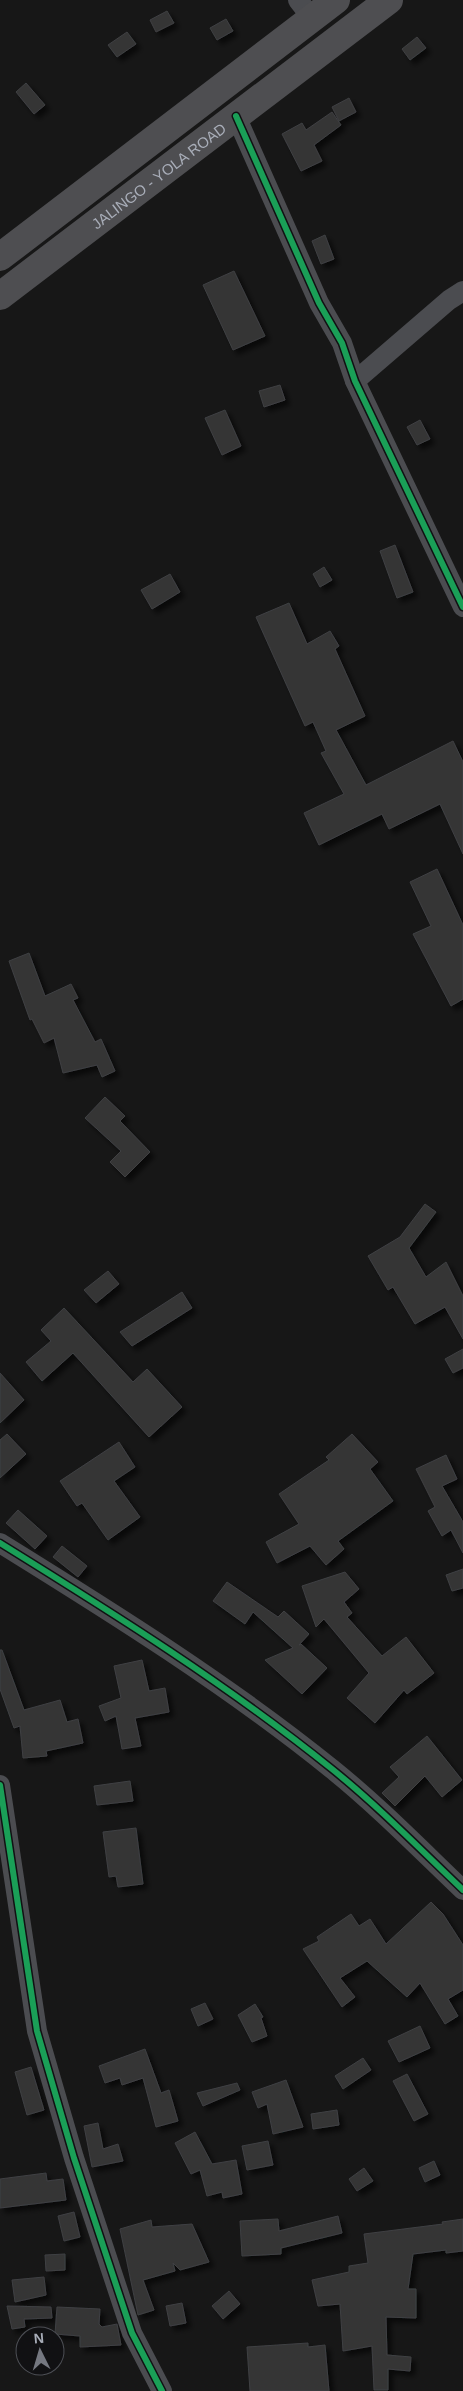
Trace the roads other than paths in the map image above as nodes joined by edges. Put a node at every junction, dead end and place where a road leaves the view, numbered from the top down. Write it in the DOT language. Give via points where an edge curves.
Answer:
graph roads {
  1 [pos="336,0"];
  2 [pos="388,0"];
  3 [pos="305,9"];
  4 [pos="236,116"];
  5 [pos="0,257"];
  6 [pos="463,291"];
  7 [pos="0,296"];
  8 [pos="355,381"];
  9 [pos="463,607"];
  10 [pos="0,1543"];
  11 [pos="0,1785"];
  12 [pos="463,1890"];
  13 [pos="162,2391"];
  1 -- 3 [label="highway"];
  2 -- 4 [label="highway, JALINGO - YOLA ROAD"];
  3 -- 5 [label="highway"];
  4 -- 7 [label="highway, JALINGO - YOLA ROAD"];
  4 -- 8 [label="street" via="319,303 342,343"];
  6 -- 8 [label="street"];
  8 -- 9 [label="street"];
  10 -- 12 [label="street" via="107,1609 333,1769"];
  11 -- 13 [label="street" via="37,2031 74,2158 132,2333"];
}
